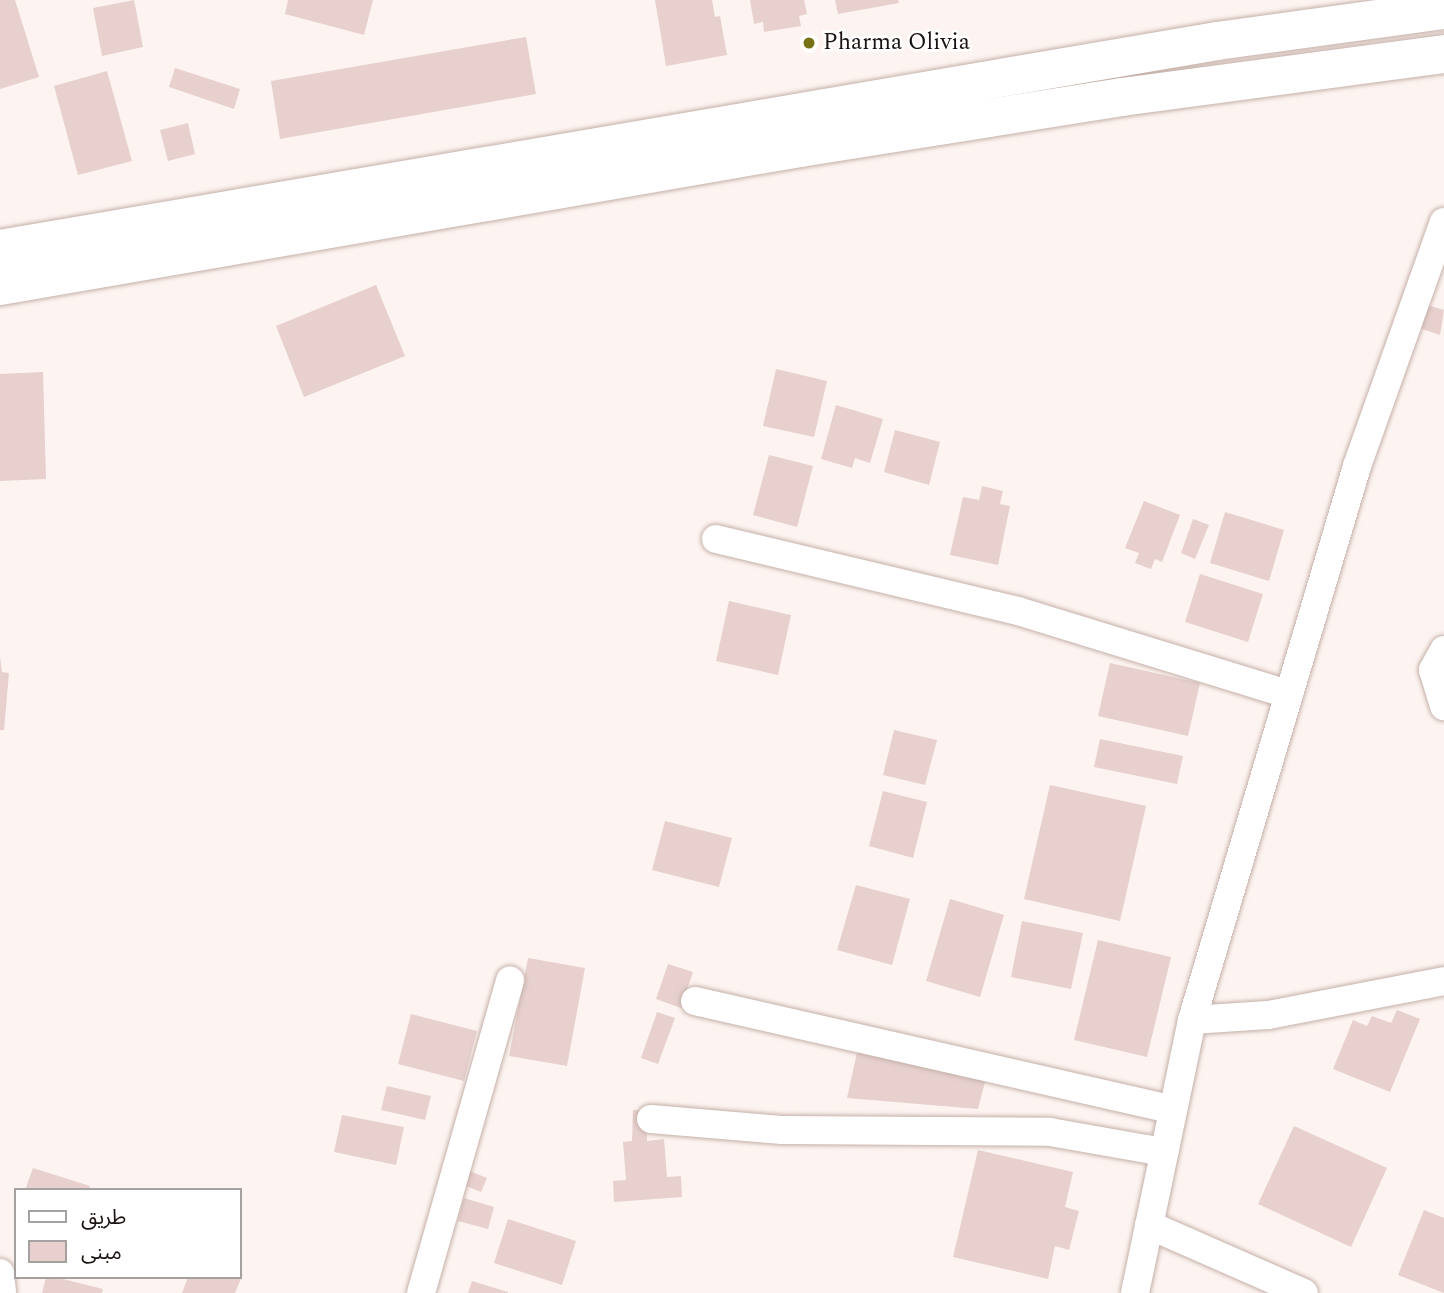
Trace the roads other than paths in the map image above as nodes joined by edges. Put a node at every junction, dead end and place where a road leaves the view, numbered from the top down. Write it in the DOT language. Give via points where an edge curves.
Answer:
graph roads {
  1 [pos="1444,10"];
  2 [pos="1444,54"];
  3 [pos="1444,222"];
  4 [pos="0,249"];
  5 [pos="0,286"];
  6 [pos="716,539"];
  7 [pos="1444,650"];
  8 [pos="1288,694"];
  9 [pos="1444,706"];
  10 [pos="510,979"];
  11 [pos="1444,981"];
  12 [pos="695,1001"];
  13 [pos="1192,1020"];
  14 [pos="1173,1110"];
  15 [pos="652,1119"];
  16 [pos="1164,1152"];
  17 [pos="1149,1225"];
  18 [pos="0,1273"];
  19 [pos="2,1293"];
  20 [pos="421,1293"];
  21 [pos="1135,1293"];
  22 [pos="1304,1293"];
  1 -- 4 [label="street" via="1217,40"];
  2 -- 5 [label="street" via="1161,91 800,148"];
  3 -- 8 [label="street" via="1357,466"];
  6 -- 8 [label="street" via="1017,611"];
  7 -- 9 [label="street" via="1433,670"];
  8 -- 13 [label="street"];
  10 -- 20 [label="street"];
  11 -- 13 [label="street" via="1268,1015"];
  12 -- 14 [label="street"];
  13 -- 14 [label="street"];
  14 -- 16 [label="street"];
  15 -- 16 [label="street" via="782,1130 1050,1132"];
  16 -- 17 [label="street"];
  17 -- 21 [label="street"];
  17 -- 22 [label="street"];
  18 -- 19 [label="street"];
}
